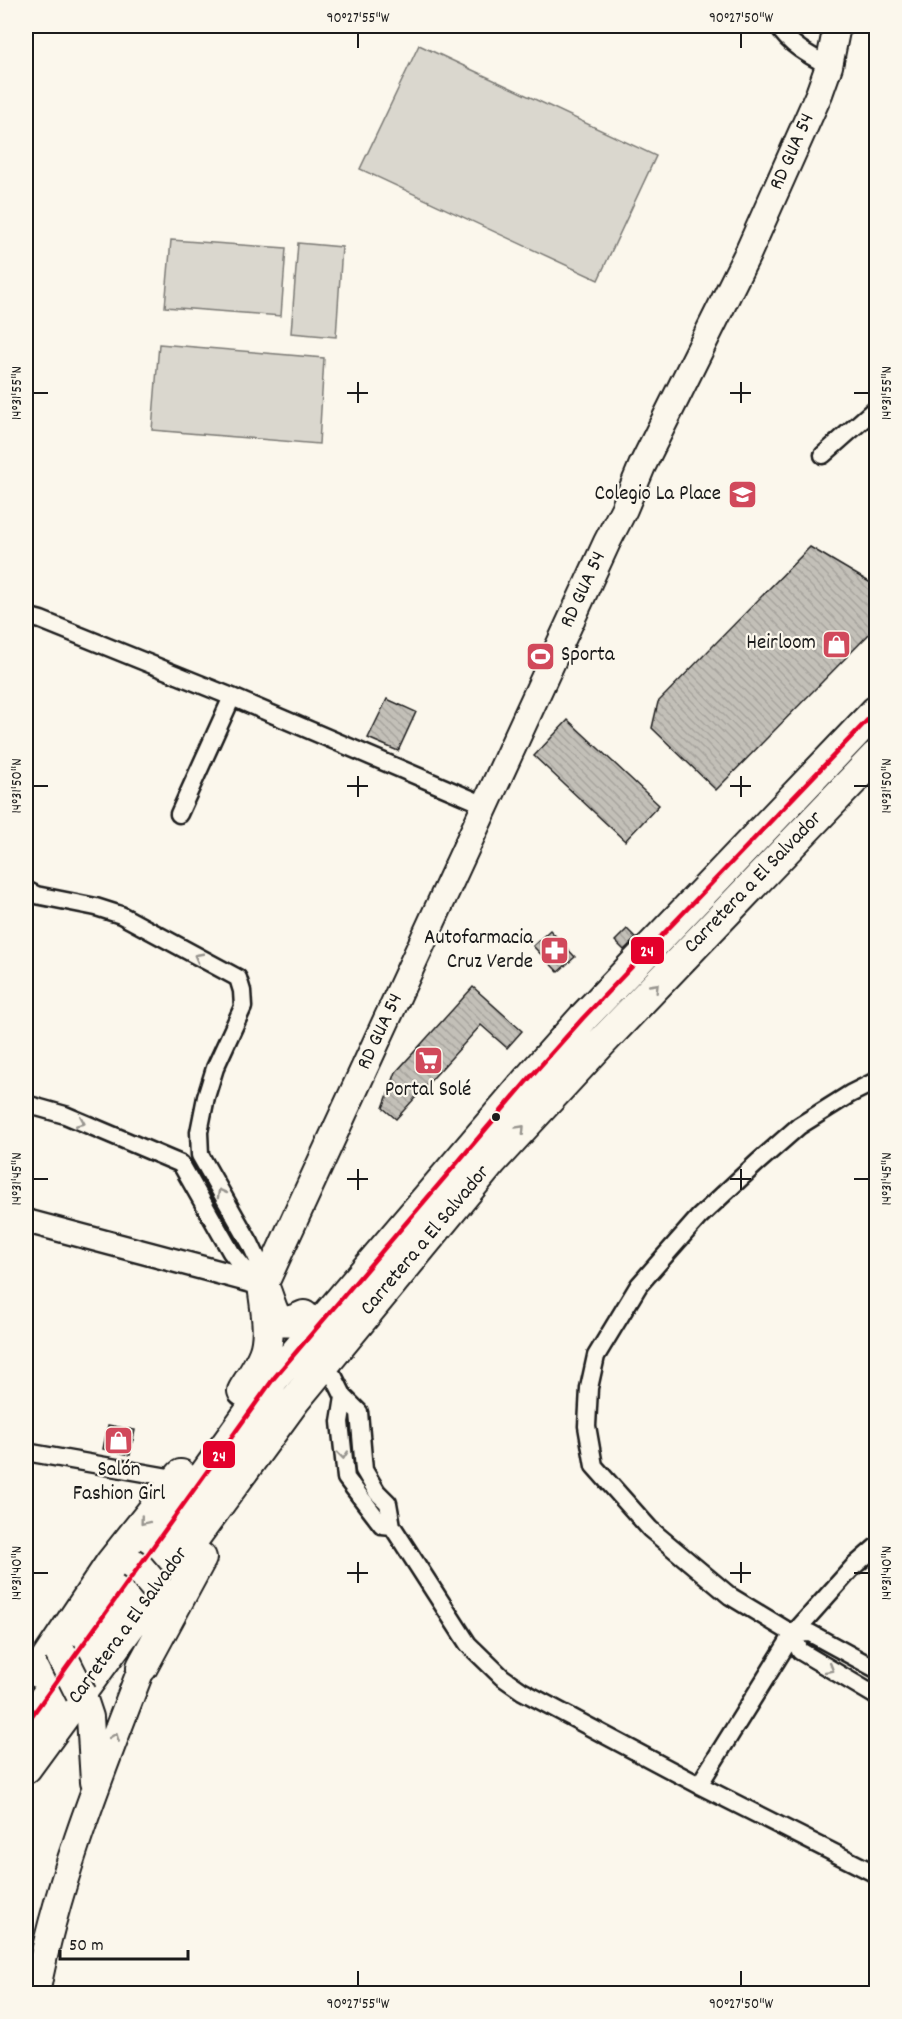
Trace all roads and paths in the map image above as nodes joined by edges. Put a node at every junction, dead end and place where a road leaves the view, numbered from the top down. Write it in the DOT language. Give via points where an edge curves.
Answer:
graph roads {
  1 [pos="778,26"];
  2 [pos="837,26"];
  3 [pos="829,66"];
  4 [pos="876,408"];
  5 [pos="823,455"];
  6 [pos="26,616"];
  7 [pos="232,697"];
  8 [pos="876,711"];
  9 [pos="876,756"];
  10 [pos="485,805"];
  11 [pos="179,814"];
  12 [pos="26,890"];
  13 [pos="876,1081"];
  14 [pos="526,1082"];
  15 [pos="26,1104"];
  16 [pos="200,1155"];
  17 [pos="492,1161"];
  18 [pos="181,1164"];
  19 [pos="26,1221"];
  20 [pos="263,1284"];
  21 [pos="304,1316"];
  22 [pos="339,1387"];
  23 [pos="243,1391"];
  24 [pos="26,1452"];
  25 [pos="178,1479"];
  26 [pos="876,1546"];
  27 [pos="201,1558"];
  28 [pos="121,1563"];
  29 [pos="158,1599"];
  30 [pos="793,1634"];
  31 [pos="59,1648"];
  32 [pos="142,1667"];
  33 [pos="876,1669"];
  34 [pos="26,1692"];
  35 [pos="876,1696"];
  36 [pos="83,1698"];
  37 [pos="26,1724"];
  38 [pos="26,1768"];
  39 [pos="26,1781"];
  40 [pos="699,1785"];
  41 [pos="94,1792"];
  42 [pos="876,1874"];
  43 [pos="36,1994"];
  1 -- 3 [label="street" via="784,36"];
  2 -- 3 [label="main road, RD GUA 54"];
  3 -- 10 [label="main road, RD GUA 54" via="748,253 642,466"];
  4 -- 5 [label="street"];
  6 -- 7 [label="street"];
  7 -- 10 [label="street"];
  7 -- 11 [label="street"];
  8 -- 14 [label="highway, Carretera a El Salvador"];
  17 -- 9 [label="highway, Carretera a El Salvador, one-way"];
  10 -- 20 [label="main road, RD GUA 54"];
  16 -- 12 [label="street, one-way" via="199,1132 206,1096 243,1007 238,978 121,915"];
  13 -- 30 [label="street" via="799,1126 699,1217 639,1285 618,1317 596,1356 589,1388 587,1426 594,1466 650,1529 676,1551 730,1596"];
  14 -- 21 [label="highway" via="492,1107"];
  14 -- 37 [label="highway, Carretera a El Salvador" via="274,1378"];
  15 -- 18 [label="street, one-way" via="65,1115"];
  16 -- 18 [label="street"];
  20 -- 16 [label="street, one-way" via="258,1260"];
  17 -- 22 [label="highway" via="467,1221"];
  17 -- 38 [label="highway, Carretera a El Salvador" via="295,1400"];
  18 -- 20 [label="street" via="231,1252"];
  19 -- 20 [label="street"];
  20 -- 21 [label="highway" via="281,1321 289,1323"];
  20 -- 23 [label="highway" via="266,1346"];
  21 -- 23 [label="highway"];
  22 -- 27 [label="highway" via="266,1465"];
  22 -- 40 [label="street" via="346,1478 381,1525 392,1526 468,1644 522,1691"];
  23 -- 25 [label="highway"];
  24 -- 25 [label="street"];
  25 -- 28 [label="highway, one-way"];
  26 -- 30 [label="street"];
  27 -- 29 [label="highway"];
  27 -- 32 [label="highway"];
  28 -- 29 [label="highway, bridge" via="140,1569"];
  28 -- 31 [label="highway"];
  29 -- 32 [label="highway"];
  29 -- 36 [label="highway"];
  30 -- 33 [label="street" via="810,1633"];
  30 -- 35 [label="street, one-way" via="800,1651"];
  30 -- 40 [label="street"];
  31 -- 34 [label="highway"];
  31 -- 36 [label="highway, bridge"];
  41 -- 32 [label="main road, one-way"];
  36 -- 39 [label="highway"];
  36 -- 41 [label="main road" via="90,1717"];
  40 -- 42 [label="street"];
  41 -- 43 [label="main road"];
}
